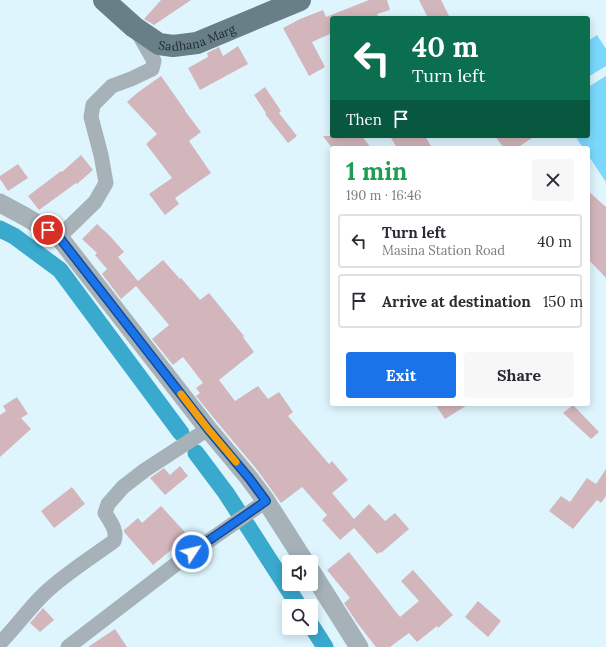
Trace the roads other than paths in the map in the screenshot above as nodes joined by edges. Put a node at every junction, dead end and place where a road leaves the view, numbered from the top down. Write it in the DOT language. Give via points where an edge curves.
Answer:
graph roads {
  1 [pos="104,0"];
  2 [pos="300,0"];
  3 [pos="134,27"];
  4 [pos="0,203"];
  5 [pos="59,237"];
  6 [pos="208,429"];
  7 [pos="266,501"];
  8 [pos="301,555"];
  9 [pos="318,583"];
  10 [pos="0,643"];
  11 [pos="68,647"];
  12 [pos="359,647"];
  1 -- 3 [label="main road, Sadhana Marg"];
  2 -- 3 [label="main road, Sadhana Marg" via="197,43 173,46 159,44"];
  3 -- 5 [label="street" via="154,61 152,69 112,86 93,105 90,117 102,155 106,183 95,202"];
  4 -- 5 [label="street"];
  5 -- 6 [label="street"];
  6 -- 7 [label="street"];
  6 -- 10 [label="street" via="145,470 124,487 108,504 105,513 115,532 114,541 44,594"];
  7 -- 8 [label="street"];
  7 -- 11 [label="street" via="180,561"];
  9 -- 12 [label="street"];
}
